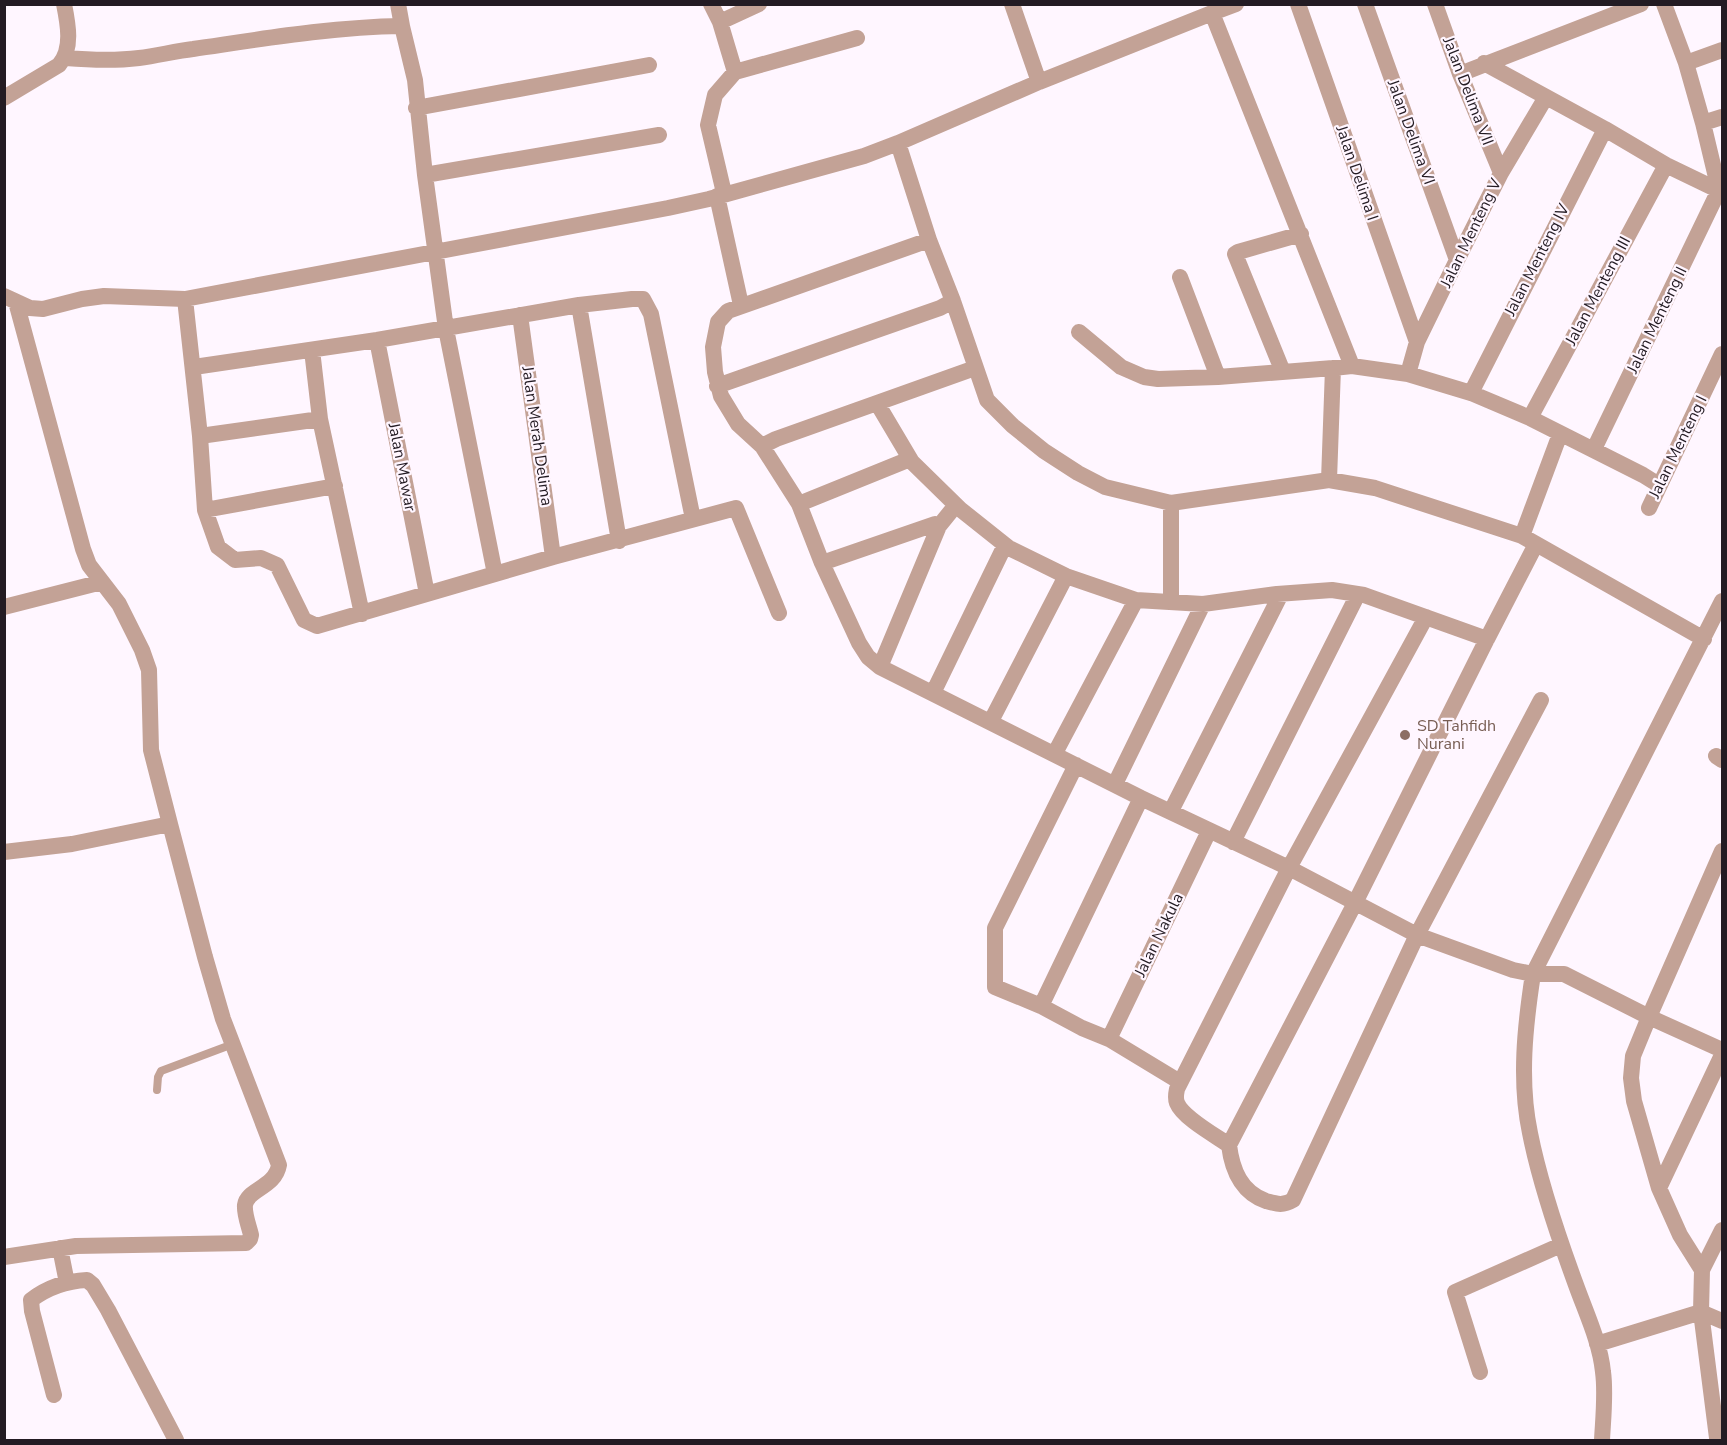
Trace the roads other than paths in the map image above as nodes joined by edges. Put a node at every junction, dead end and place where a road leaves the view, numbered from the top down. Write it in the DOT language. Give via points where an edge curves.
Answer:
graph roads {
  1 [pos="64,4"];
  2 [pos="398,4"];
  3 [pos="711,4"];
  4 [pos="759,4"];
  5 [pos="1012,4"];
  6 [pos="1236,4"];
  7 [pos="1298,4"];
  8 [pos="1365,4"];
  9 [pos="1641,4"];
  10 [pos="1664,4"];
  11 [pos="1439,6"];
  12 [pos="1212,13"];
  13 [pos="720,21"];
  14 [pos="402,26"];
  15 [pos="857,38"];
  16 [pos="1722,50"];
  17 [pos="66,58"];
  18 [pos="1484,63"];
  19 [pos="1686,63"];
  20 [pos="649,65"];
  21 [pos="735,72"];
  22 [pos="1460,74"];
  23 [pos="1039,82"];
  24 [pos="1546,98"];
  25 [pos="4,99"];
  26 [pos="416,108"];
  27 [pos="1722,117"];
  28 [pos="1703,123"];
  29 [pos="1605,129"];
  30 [pos="659,135"];
  31 [pos="897,143"];
  32 [pos="1666,165"];
  33 [pos="1501,173"];
  34 [pos="425,175"];
  35 [pos="1721,191"];
  36 [pos="717,196"];
  37 [pos="1301,234"];
  38 [pos="929,240"];
  39 [pos="435,253"];
  40 [pos="1457,260"];
  41 [pos="1180,277"];
  42 [pos="10,299"];
  43 [pos="185,299"];
  44 [pos="953,301"];
  45 [pos="579,305"];
  46 [pos="741,305"];
  47 [pos="520,315"];
  48 [pos="446,329"];
  49 [pos="1079,332"];
  50 [pos="377,340"];
  51 [pos="1417,342"];
  52 [pos="312,350"];
  53 [pos="1722,354"];
  54 [pos="1352,366"];
  55 [pos="194,367"];
  56 [pos="975,368"];
  57 [pos="1334,368"];
  58 [pos="1283,372"];
  59 [pos="1408,374"];
  60 [pos="1218,377"];
  61 [pos="717,386"];
  62 [pos="1471,393"];
  63 [pos="878,403"];
  64 [pos="1530,418"];
  65 [pos="320,419"];
  66 [pos="1560,434"];
  67 [pos="200,436"];
  68 [pos="762,446"];
  69 [pos="1594,450"];
  70 [pos="910,459"];
  71 [pos="1329,480"];
  72 [pos="1659,485"];
  73 [pos="335,486"];
  74 [pos="1171,503"];
  75 [pos="799,504"];
  76 [pos="956,505"];
  77 [pos="1649,508"];
  78 [pos="206,510"];
  79 [pos="693,519"];
  80 [pos="939,526"];
  81 [pos="1521,536"];
  82 [pos="619,541"];
  83 [pos="1536,544"];
  84 [pos="1005,545"];
  85 [pos="553,557"];
  86 [pos="822,563"];
  87 [pos="495,574"];
  88 [pos="1066,576"];
  89 [pos="102,582"];
  90 [pos="427,594"];
  91 [pos="1281,594"];
  92 [pos="1358,594"];
  93 [pos="1136,600"];
  94 [pos="1172,602"];
  95 [pos="1722,602"];
  96 [pos="1203,604"];
  97 [pos="4,607"];
  98 [pos="779,613"];
  99 [pos="362,614"];
  100 [pos="1426,617"];
  101 [pos="1487,639"];
  102 [pos="1704,639"];
  103 [pos="880,667"];
  104 [pos="933,693"];
  105 [pos="1541,700"];
  106 [pos="991,721"];
  107 [pos="1055,753"];
  108 [pos="1076,765"];
  109 [pos="1115,784"];
  110 [pos="1141,798"];
  111 [pos="1171,811"];
  112 [pos="170,824"];
  113 [pos="1209,831"];
  114 [pos="1233,842"];
  115 [pos="1722,851"];
  116 [pos="4,852"];
  117 [pos="1289,868"];
  118 [pos="1355,903"];
  119 [pos="1417,935"];
  120 [pos="1533,974"];
  121 [pos="1041,1006"];
  122 [pos="1649,1017"];
  123 [pos="1109,1039"];
  124 [pos="233,1044"];
  125 [pos="1722,1052"];
  126 [pos="1180,1082"];
  127 [pos="158,1090"];
  128 [pos="1229,1146"];
  129 [pos="1659,1188"];
  130 [pos="1722,1230"];
  131 [pos="1562,1245"];
  132 [pos="60,1248"];
  133 [pos="4,1257"];
  134 [pos="1702,1270"];
  135 [pos="67,1283"];
  136 [pos="1701,1312"];
  137 [pos="1722,1321"];
  138 [pos="1597,1344"];
  139 [pos="1480,1372"];
  140 [pos="54,1395"];
  141 [pos="1719,1434"];
  142 [pos="176,1440"];
  143 [pos="1602,1440"];
  1 -- 17 [label="street"];
  2 -- 14 [label="street"];
  3 -- 13 [label="street"];
  4 -- 13 [label="street"];
  5 -- 23 [label="street"];
  6 -- 12 [label="street"];
  7 -- 51 [label="street, Jalan Delima I"];
  8 -- 40 [label="street, Jalan Delima VI"];
  9 -- 18 [label="street"];
  10 -- 19 [label="street"];
  11 -- 22 [label="street, Jalan Delima VII"];
  12 -- 23 [label="street"];
  12 -- 37 [label="street"];
  13 -- 21 [label="street"];
  14 -- 17 [label="street" via="243,42 141,58"];
  14 -- 26 [label="street" via="415,80"];
  15 -- 21 [label="street"];
  16 -- 19 [label="street"];
  17 -- 25 [label="street"];
  18 -- 22 [label="street"];
  18 -- 24 [label="street"];
  19 -- 28 [label="street"];
  20 -- 26 [label="street"];
  21 -- 36 [label="street" via="715,95 708,125"];
  22 -- 33 [label="street, Jalan Delima VII"];
  23 -- 31 [label="street"];
  24 -- 29 [label="street"];
  24 -- 33 [label="street, Jalan Menteng V"];
  26 -- 34 [label="street"];
  27 -- 28 [label="street"];
  28 -- 35 [label="street"];
  29 -- 32 [label="street"];
  29 -- 62 [label="street, Jalan Menteng IV"];
  30 -- 34 [label="street"];
  31 -- 36 [label="street" via="864,156"];
  31 -- 38 [label="street"];
  32 -- 35 [label="street"];
  32 -- 64 [label="street, Jalan Menteng III"];
  33 -- 40 [label="street, Jalan Menteng V"];
  34 -- 39 [label="street"];
  35 -- 69 [label="street, Jalan Menteng II"];
  36 -- 39 [label="street"];
  36 -- 46 [label="street"];
  37 -- 54 [label="street"];
  37 -- 58 [label="street" via="1235,254"];
  38 -- 44 [label="street"];
  38 -- 46 [label="street"];
  39 -- 43 [label="street"];
  39 -- 48 [label="street"];
  40 -- 51 [label="street, Jalan Menteng V"];
  41 -- 60 [label="street"];
  42 -- 43 [label="street" via="43,309 104,296"];
  42 -- 89 [label="street" via="83,549"];
  43 -- 55 [label="street"];
  44 -- 56 [label="street"];
  44 -- 61 [label="street"];
  45 -- 47 [label="street"];
  45 -- 79 [label="street" via="643,299 649,308"];
  45 -- 82 [label="street"];
  46 -- 61 [label="street" via="718,322 713,361"];
  47 -- 48 [label="street"];
  47 -- 85 [label="street, Jalan Merah Delima"];
  48 -- 50 [label="street"];
  48 -- 87 [label="street"];
  49 -- 60 [label="street" via="1121,367 1144,377"];
  50 -- 52 [label="street"];
  50 -- 90 [label="street, Jalan Mawar"];
  51 -- 59 [label="street, Jalan Menteng V"];
  52 -- 55 [label="street"];
  52 -- 65 [label="street"];
  53 -- 72 [label="street, Jalan Menteng I"];
  54 -- 57 [label="street"];
  54 -- 59 [label="street"];
  55 -- 67 [label="street"];
  56 -- 63 [label="street"];
  56 -- 74 [label="street" via="987,400 1044,451 1106,487"];
  57 -- 58 [label="street"];
  57 -- 71 [label="street"];
  58 -- 60 [label="street"];
  59 -- 62 [label="street"];
  61 -- 68 [label="street" via="738,424"];
  62 -- 64 [label="street"];
  63 -- 68 [label="street"];
  63 -- 70 [label="street"];
  64 -- 66 [label="street"];
  65 -- 67 [label="street"];
  65 -- 73 [label="street"];
  66 -- 69 [label="street"];
  66 -- 81 [label="street"];
  67 -- 78 [label="street"];
  68 -- 75 [label="street"];
  69 -- 72 [label="street"];
  70 -- 75 [label="street"];
  70 -- 76 [label="street"];
  71 -- 74 [label="street"];
  71 -- 81 [label="street" via="1375,488"];
  72 -- 77 [label="street, Jalan Menteng I"];
  73 -- 78 [label="street"];
  73 -- 99 [label="street"];
  74 -- 94 [label="street"];
  75 -- 86 [label="street"];
  76 -- 80 [label="street"];
  76 -- 84 [label="street"];
  78 -- 99 [label="street" via="218,547 226,554 235,560 261,558 277,566 304,620 317,626"];
  79 -- 82 [label="street"];
  79 -- 98 [label="street" via="738,510"];
  80 -- 86 [label="street" via="935,524"];
  80 -- 103 [label="street"];
  81 -- 83 [label="street"];
  82 -- 85 [label="street"];
  83 -- 101 [label="street"];
  83 -- 102 [label="street"];
  84 -- 88 [label="street"];
  84 -- 104 [label="street"];
  85 -- 87 [label="street"];
  86 -- 103 [label="street" via="859,643"];
  87 -- 90 [label="street"];
  88 -- 93 [label="street"];
  88 -- 106 [label="street"];
  89 -- 97 [label="street"];
  89 -- 112 [label="street" via="119,604 148,670 151,750"];
  90 -- 99 [label="street"];
  91 -- 92 [label="street" via="1332,590"];
  91 -- 96 [label="street"];
  91 -- 111 [label="street"];
  92 -- 100 [label="street"];
  92 -- 114 [label="street"];
  93 -- 94 [label="street"];
  93 -- 107 [label="street"];
  94 -- 96 [label="street"];
  95 -- 102 [label="street"];
  96 -- 109 [label="street"];
  100 -- 101 [label="street"];
  100 -- 117 [label="street"];
  101 -- 118 [label="street"];
  102 -- 120 [label="street"];
  103 -- 104 [label="street"];
  104 -- 106 [label="street"];
  105 -- 119 [label="street"];
  106 -- 107 [label="street"];
  107 -- 108 [label="street"];
  108 -- 109 [label="street"];
  108 -- 121 [label="street" via="995,927 995,987"];
  109 -- 110 [label="street"];
  110 -- 111 [label="street"];
  110 -- 121 [label="street"];
  111 -- 113 [label="street"];
  112 -- 116 [label="street" via="72,844"];
  112 -- 124 [label="street"];
  113 -- 114 [label="street"];
  113 -- 123 [label="street, Jalan Nakula"];
  114 -- 117 [label="street"];
  115 -- 122 [label="street"];
  117 -- 118 [label="street"];
  117 -- 126 [label="street"];
  118 -- 119 [label="street"];
  118 -- 128 [label="street"];
  119 -- 120 [label="street"];
  119 -- 128 [label="street" via="1293,1200 1278,1204 1255,1197 1235,1173"];
  120 -- 122 [label="street" via="1564,974"];
  120 -- 131 [label="street" via="1524,1066 1525,1101 1530,1134"];
  121 -- 123 [label="street"];
  122 -- 125 [label="street"];
  122 -- 129 [label="street" via="1633,1056 1631,1078"];
  123 -- 126 [label="street"];
  124 -- 127 [label="lane" via="164,1069 158,1077"];
  124 -- 132 [label="street" via="279,1165 274,1179 245,1203 250,1239 242,1244"];
  125 -- 129 [label="street"];
  126 -- 128 [label="street" via="1176,1098 1183,1113"];
  129 -- 134 [label="street" via="1680,1235"];
  130 -- 134 [label="street"];
  131 -- 138 [label="street"];
  131 -- 139 [label="street" via="1455,1292"];
  132 -- 133 [label="street"];
  132 -- 135 [label="street"];
  134 -- 136 [label="street"];
  135 -- 140 [label="street" via="31,1300"];
  135 -- 142 [label="street" via="87,1280 93,1285"];
  136 -- 137 [label="street"];
  136 -- 138 [label="street"];
  136 -- 141 [label="street"];
  138 -- 143 [label="street" via="1604,1372"];
}
